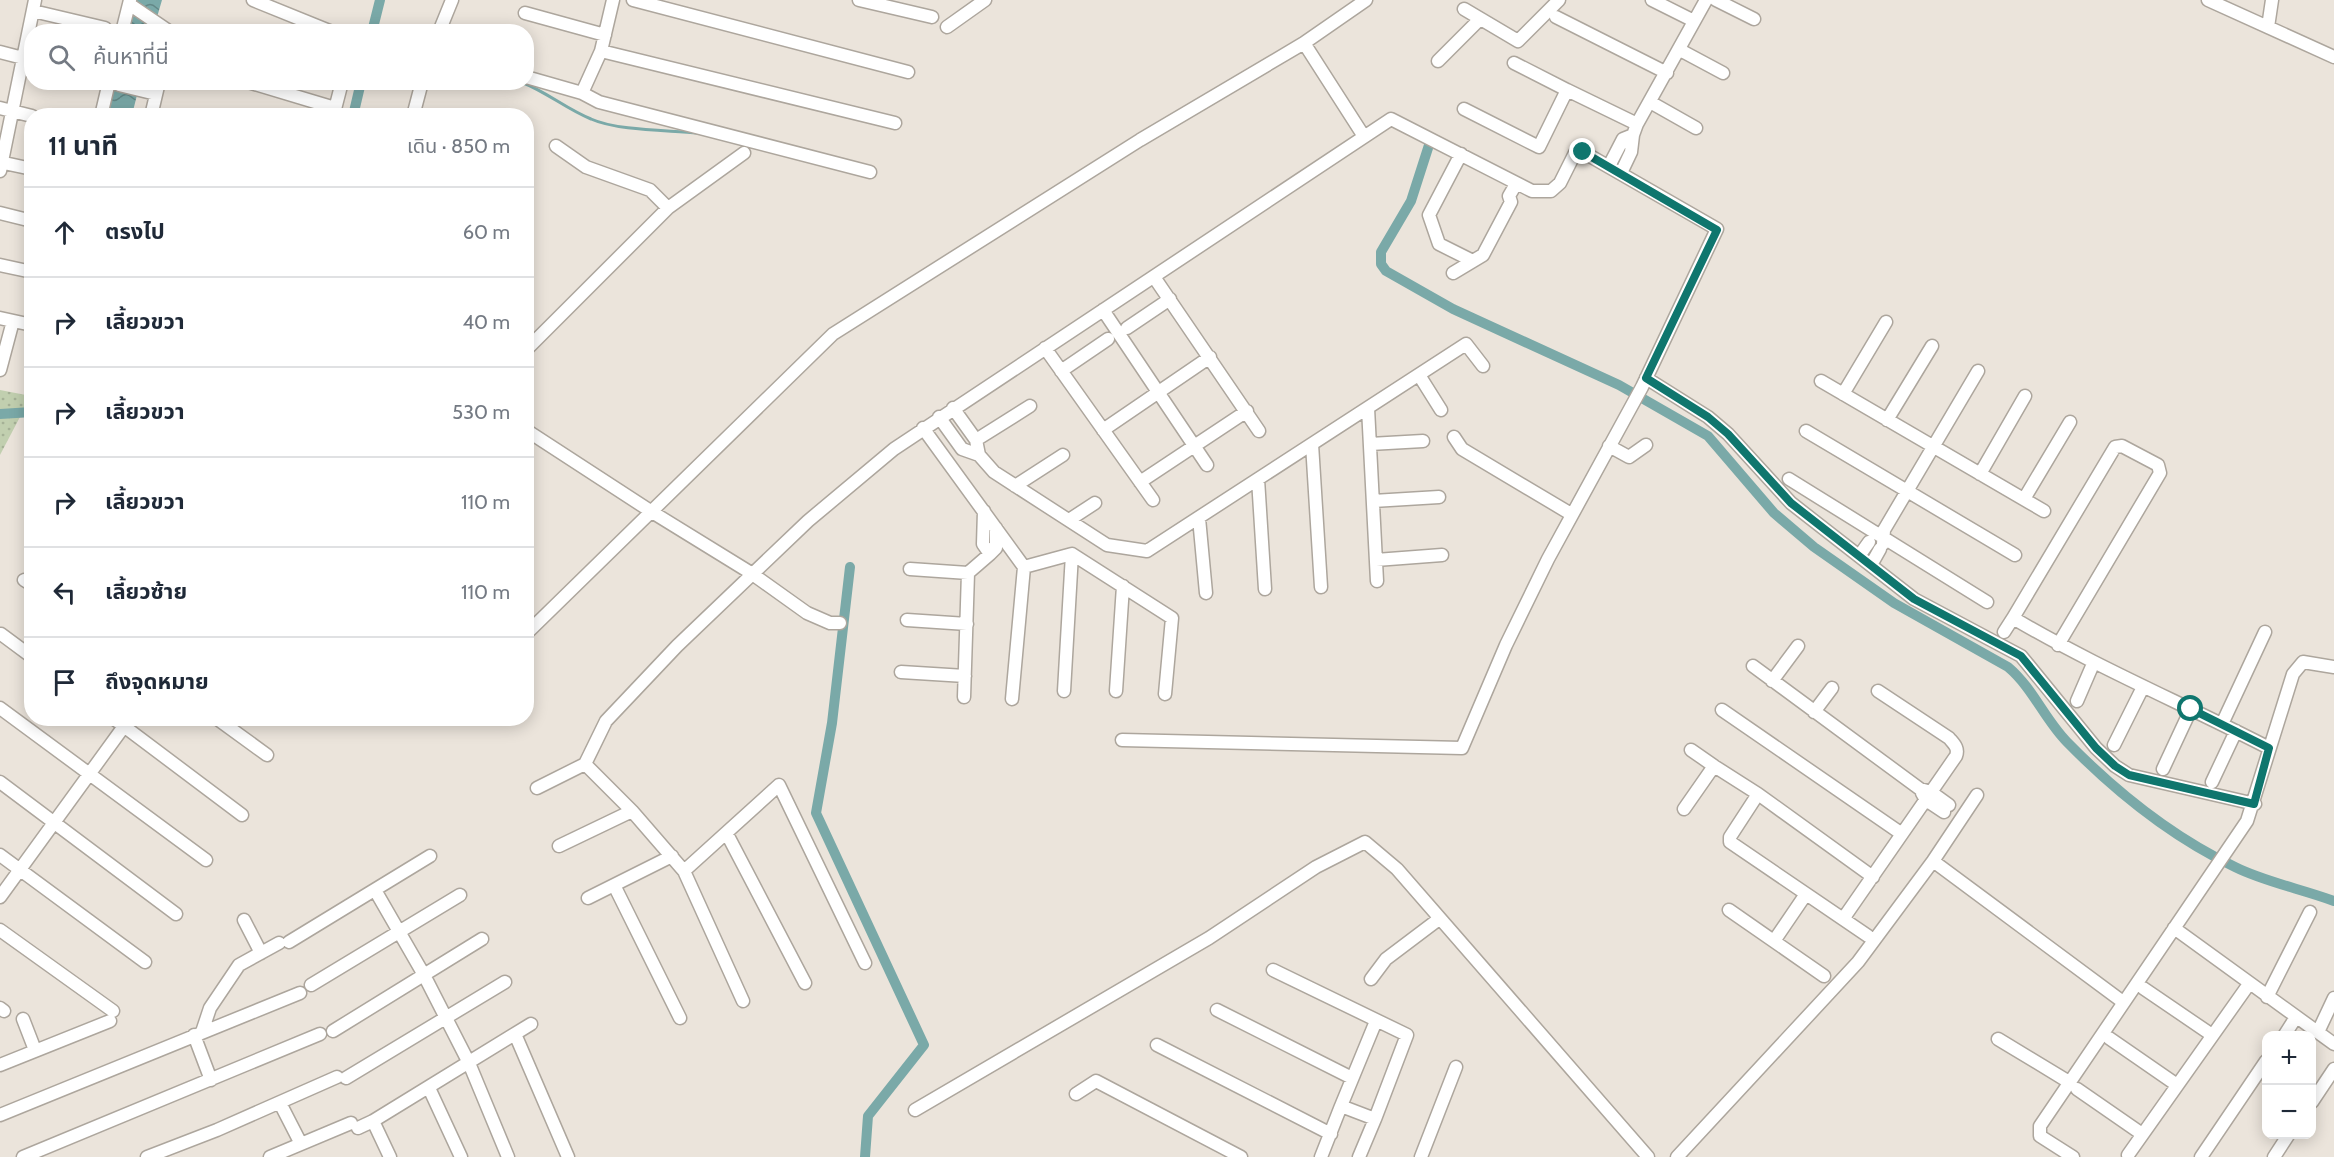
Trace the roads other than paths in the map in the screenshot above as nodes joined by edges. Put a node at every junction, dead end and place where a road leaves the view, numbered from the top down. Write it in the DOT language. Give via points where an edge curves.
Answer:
graph roads {
  1 [pos="253,0"];
  2 [pos="452,0"];
  3 [pos="613,0"];
  4 [pos="633,0"];
  5 [pos="859,0"];
  6 [pos="986,0"];
  7 [pos="1366,0"];
  8 [pos="1652,0"];
  9 [pos="1706,0"];
  10 [pos="1716,0"];
  11 [pos="2208,0"];
  12 [pos="2272,0"];
  13 [pos="1555,1"];
  14 [pos="129,2"];
  15 [pos="33,3"];
  16 [pos="1464,9"];
  17 [pos="525,13"];
  18 [pos="932,17"];
  19 [pos="1556,17"];
  20 [pos="1754,19"];
  21 [pos="1479,20"];
  22 [pos="1694,21"];
  23 [pos="30,24"];
  24 [pos="93,24"];
  25 [pos="124,24"];
  26 [pos="159,24"];
  27 [pos="310,24"];
  28 [pos="443,24"];
  29 [pos="947,27"];
  30 [pos="2268,27"];
  31 [pos="605,35"];
  32 [pos="1304,43"];
  33 [pos="1680,50"];
  34 [pos="601,51"];
  35 [pos="0,52"];
  36 [pos="2334,57"];
  37 [pos="1438,61"];
  38 [pos="24,62"];
  39 [pos="1514,63"];
  40 [pos="24,65"];
  41 [pos="908,72"];
  42 [pos="1667,73"];
  43 [pos="1723,73"];
  44 [pos="534,79"];
  45 [pos="112,90"];
  46 [pos="158,90"];
  47 [pos="271,90"];
  48 [pos="340,90"];
  49 [pos="420,90"];
  50 [pos="1567,90"];
  51 [pos="582,93"];
  52 [pos="1650,102"];
  53 [pos="104,108"];
  54 [pos="153,108"];
  55 [pos="323,108"];
  56 [pos="335,108"];
  57 [pos="415,108"];
  58 [pos="1464,109"];
  59 [pos="6,110"];
  60 [pos="24,114"];
  61 [pos="895,123"];
  62 [pos="1695,128"];
  63 [pos="1635,129"];
  64 [pos="1363,135"];
  65 [pos="556,146"];
  66 [pos="744,153"];
  67 [pos="1461,154"];
  68 [pos="1,165"];
  69 [pos="1609,166"];
  70 [pos="24,168"];
  71 [pos="870,172"];
  72 [pos="1621,173"];
  73 [pos="1516,184"];
  74 [pos="1532,191"];
  75 [pos="1511,202"];
  76 [pos="668,208"];
  77 [pos="0,213"];
  78 [pos="24,219"];
  79 [pos="1473,261"];
  80 [pos="0,264"];
  81 [pos="24,270"];
  82 [pos="1453,273"];
  83 [pos="1154,277"];
  84 [pos="1170,299"];
  85 [pos="1103,310"];
  86 [pos="6,319"];
  87 [pos="1886,322"];
  88 [pos="24,323"];
  89 [pos="1127,328"];
  90 [pos="1108,339"];
  91 [pos="534,342"];
  92 [pos="1932,346"];
  93 [pos="1045,348"];
  94 [pos="1210,357"];
  95 [pos="1483,366"];
  96 [pos="0,370"];
  97 [pos="1061,371"];
  98 [pos="1978,371"];
  99 [pos="1419,375"];
  100 [pos="1821,381"];
  101 [pos="1642,388"];
  102 [pos="1158,393"];
  103 [pos="1843,394"];
  104 [pos="2025,396"];
  105 [pos="1030,406"];
  106 [pos="953,408"];
  107 [pos="1368,408"];
  108 [pos="1441,410"];
  109 [pos="1246,411"];
  110 [pos="939,417"];
  111 [pos="1887,420"];
  112 [pos="2070,422"];
  113 [pos="923,428"];
  114 [pos="1103,430"];
  115 [pos="1259,431"];
  116 [pos="1806,431"];
  117 [pos="534,435"];
  118 [pos="1454,437"];
  119 [pos="976,440"];
  120 [pos="1423,441"];
  121 [pos="1311,444"];
  122 [pos="1370,444"];
  123 [pos="1646,445"];
  124 [pos="1194,446"];
  125 [pos="1609,446"];
  126 [pos="1932,446"];
  127 [pos="979,455"];
  128 [pos="1063,455"];
  129 [pos="1207,465"];
  130 [pos="1980,474"];
  131 [pos="1258,479"];
  132 [pos="1789,479"];
  133 [pos="1140,482"];
  134 [pos="1015,486"];
  135 [pos="1906,491"];
  136 [pos="1439,498"];
  137 [pos="2024,499"];
  138 [pos="1153,500"];
  139 [pos="1373,501"];
  140 [pos="1095,503"];
  141 [pos="2044,511"];
  142 [pos="651,512"];
  143 [pos="984,512"];
  144 [pos="1571,514"];
  145 [pos="1198,518"];
  146 [pos="1069,520"];
  147 [pos="996,528"];
  148 [pos="1878,539"];
  149 [pos="990,554"];
  150 [pos="1072,554"];
  151 [pos="1442,555"];
  152 [pos="2015,555"];
  153 [pos="1859,556"];
  154 [pos="1376,560"];
  155 [pos="1871,565"];
  156 [pos="1024,567"];
  157 [pos="909,569"];
  158 [pos="751,573"];
  159 [pos="969,573"];
  160 [pos="1377,581"];
  161 [pos="1123,586"];
  162 [pos="1321,587"];
  163 [pos="1265,589"];
  164 [pos="1206,592"];
  165 [pos="1987,602"];
  166 [pos="2013,618"];
  167 [pos="907,620"];
  168 [pos="840,623"];
  169 [pos="967,624"];
  170 [pos="534,626"];
  171 [pos="2004,632"];
  172 [pos="2265,632"];
  173 [pos="1,634"];
  174 [pos="2058,645"];
  175 [pos="1798,646"];
  176 [pos="24,651"];
  177 [pos="2093,664"];
  178 [pos="1753,666"];
  179 [pos="2334,667"];
  180 [pos="901,672"];
  181 [pos="965,676"];
  182 [pos="1773,681"];
  183 [pos="2143,687"];
  184 [pos="1832,688"];
  185 [pos="1064,691"];
  186 [pos="1116,691"];
  187 [pos="1878,691"];
  188 [pos="1165,694"];
  189 [pos="964,697"];
  190 [pos="1012,699"];
  191 [pos="2077,701"];
  192 [pos="0,708"];
  193 [pos="2191,709"];
  194 [pos="1722,710"];
  195 [pos="1814,712"];
  196 [pos="2222,724"];
  197 [pos="24,726"];
  198 [pos="25,726"];
  199 [pos="124,726"];
  200 [pos="132,726"];
  201 [pos="227,726"];
  202 [pos="2236,731"];
  203 [pos="1122,740"];
  204 [pos="2114,745"];
  205 [pos="2269,748"];
  206 [pos="1691,750"];
  207 [pos="267,755"];
  208 [pos="585,764"];
  209 [pos="1714,766"];
  210 [pos="2163,768"];
  211 [pos="89,773"];
  212 [pos="0,782"];
  213 [pos="2212,782"];
  214 [pos="537,788"];
  215 [pos="1758,794"];
  216 [pos="1925,794"];
  217 [pos="1977,795"];
  218 [pos="2254,804"];
  219 [pos="1684,809"];
  220 [pos="632,811"];
  221 [pos="1953,813"];
  222 [pos="242,815"];
  223 [pos="54,822"];
  224 [pos="727,834"];
  225 [pos="1902,834"];
  226 [pos="559,846"];
  227 [pos="0,855"];
  228 [pos="430,856"];
  229 [pos="672,856"];
  230 [pos="206,860"];
  231 [pos="1934,861"];
  232 [pos="20,870"];
  233 [pos="684,871"];
  234 [pos="1873,877"];
  235 [pos="614,885"];
  236 [pos="375,890"];
  237 [pos="1806,894"];
  238 [pos="460,896"];
  239 [pos="0,897"];
  240 [pos="588,897"];
  241 [pos="1730,910"];
  242 [pos="2310,912"];
  243 [pos="176,914"];
  244 [pos="1439,919"];
  245 [pos="1843,919"];
  246 [pos="244,920"];
  247 [pos="2174,928"];
  248 [pos="0,930"];
  249 [pos="399,931"];
  250 [pos="1868,936"];
  251 [pos="482,939"];
  252 [pos="1774,941"];
  253 [pos="261,953"];
  254 [pos="145,962"];
  255 [pos="865,963"];
  256 [pos="1274,970"];
  257 [pos="424,975"];
  258 [pos="1824,976"];
  259 [pos="1371,979"];
  260 [pos="505,982"];
  261 [pos="805,983"];
  262 [pos="2249,984"];
  263 [pos="2143,988"];
  264 [pos="2267,998"];
  265 [pos="2334,998"];
  266 [pos="743,1001"];
  267 [pos="2122,1002"];
  268 [pos="1217,1010"];
  269 [pos="2296,1017"];
  270 [pos="680,1018"];
  271 [pos="23,1019"];
  272 [pos="447,1019"];
  273 [pos="1376,1022"];
  274 [pos="531,1024"];
  275 [pos="2287,1031"];
  276 [pos="2318,1032"];
  277 [pos="198,1034"];
  278 [pos="515,1034"];
  279 [pos="2212,1035"];
  280 [pos="2109,1038"];
  281 [pos="1998,1039"];
  282 [pos="2334,1044"];
  283 [pos="1157,1045"];
  284 [pos="35,1050"];
  285 [pos="469,1062"];
  286 [pos="0,1065"];
  287 [pos="1456,1067"];
  288 [pos="2262,1067"];
  289 [pos="2334,1069"];
  290 [pos="1352,1078"];
  291 [pos="211,1080"];
  292 [pos="2073,1085"];
  293 [pos="2177,1085"];
  294 [pos="429,1088"];
  295 [pos="1076,1094"];
  296 [pos="2316,1096"];
  297 [pos="280,1103"];
  298 [pos="1341,1106"];
  299 [pos="915,1110"];
  300 [pos="0,1116"];
  301 [pos="1375,1119"];
  302 [pos="373,1121"];
  303 [pos="1331,1134"];
  304 [pos="2142,1134"];
  305 [pos="2286,1139"];
  306 [pos="300,1143"];
  307 [pos="2128,1155"];
  308 [pos="23,1157"];
  309 [pos="147,1157"];
  310 [pos="270,1157"];
  311 [pos="390,1157"];
  312 [pos="461,1157"];
  313 [pos="508,1157"];
  314 [pos="567,1157"];
  315 [pos="1241,1157"];
  316 [pos="1321,1157"];
  317 [pos="1359,1157"];
  318 [pos="1421,1157"];
  319 [pos="1648,1157"];
  320 [pos="1677,1157"];
  321 [pos="2073,1157"];
  322 [pos="2201,1157"];
  323 [pos="2274,1157"];
  1 -- 27 [label="street"];
  2 -- 28 [label="street"];
  3 -- 31 [label="street"];
  4 -- 41 [label="street"];
  5 -- 18 [label="street"];
  6 -- 29 [label="street"];
  7 -- 32 [label="street"];
  8 -- 22 [label="street"];
  9 -- 22 [label="street"];
  10 -- 20 [label="street"];
  11 -- 30 [label="street"];
  12 -- 30 [label="street"];
  13 -- 21 [label="street" via="1518,42"];
  14 -- 25 [label="street"];
  14 -- 26 [label="street"];
  15 -- 23 [label="street"];
  15 -- 24 [label="street"];
  16 -- 21 [label="street"];
  17 -- 31 [label="street"];
  19 -- 42 [label="street"];
  21 -- 37 [label="street"];
  22 -- 33 [label="street"];
  30 -- 36 [label="street"];
  31 -- 34 [label="street"];
  32 -- 64 [label="street"];
  32 -- 142 [label="street" via="1140,140 833,334"];
  33 -- 42 [label="street"];
  33 -- 43 [label="street"];
  34 -- 51 [label="street"];
  34 -- 61 [label="street"];
  35 -- 38 [label="street"];
  39 -- 50 [label="street"];
  40 -- 59 [label="street"];
  42 -- 52 [label="street"];
  44 -- 51 [label="street"];
  45 -- 53 [label="street"];
  46 -- 54 [label="street"];
  47 -- 55 [label="street"];
  48 -- 56 [label="street"];
  49 -- 57 [label="street"];
  50 -- 58 [label="street" via="1539,147"];
  50 -- 63 [label="street"];
  51 -- 71 [label="street" via="599,102"];
  52 -- 62 [label="street"];
  52 -- 63 [label="street"];
  59 -- 60 [label="street"];
  59 -- 68 [label="street"];
  63 -- 69 [label="street" via="1623,139"];
  63 -- 72 [label="street" via="1634,143"];
  64 -- 67 [label="street" via="1391,119"];
  64 -- 83 [label="street"];
  65 -- 76 [label="street" via="586,167 650,190"];
  66 -- 76 [label="street"];
  67 -- 73 [label="street"];
  67 -- 79 [label="street" via="1429,215 1439,244"];
  68 -- 70 [label="street"];
  69 -- 72 [label="street"];
  69 -- 74 [label="street" via="1583,152 1575,153 1560,183 1551,191"];
  72 -- 101 [label="street" via="1717,230"];
  73 -- 74 [label="street"];
  73 -- 75 [label="street" via="1509,196"];
  74 -- 75 [label="street"];
  75 -- 79 [label="street" via="1483,255"];
  76 -- 91 [label="street"];
  77 -- 78 [label="street"];
  79 -- 82 [label="street"];
  80 -- 81 [label="street"];
  83 -- 84 [label="street"];
  83 -- 85 [label="street"];
  84 -- 89 [label="street"];
  84 -- 94 [label="street"];
  85 -- 93 [label="street"];
  85 -- 102 [label="street"];
  86 -- 88 [label="street"];
  86 -- 96 [label="street"];
  87 -- 103 [label="street"];
  90 -- 97 [label="street"];
  92 -- 111 [label="street"];
  93 -- 97 [label="street"];
  93 -- 106 [label="street"];
  94 -- 102 [label="street"];
  94 -- 109 [label="street"];
  95 -- 99 [label="street" via="1467,344"];
  97 -- 114 [label="street"];
  98 -- 126 [label="street"];
  99 -- 107 [label="street"];
  99 -- 108 [label="street"];
  100 -- 103 [label="street"];
  101 -- 125 [label="street"];
  101 -- 153 [label="street" via="1708,417 1791,503"];
  102 -- 114 [label="street"];
  102 -- 124 [label="street"];
  103 -- 111 [label="street"];
  104 -- 130 [label="street"];
  105 -- 119 [label="street"];
  106 -- 110 [label="street"];
  106 -- 119 [label="street"];
  107 -- 121 [label="street"];
  107 -- 122 [label="street"];
  109 -- 115 [label="street"];
  109 -- 124 [label="street"];
  110 -- 113 [label="street"];
  110 -- 127 [label="street" via="962,449"];
  111 -- 126 [label="street"];
  112 -- 137 [label="street"];
  113 -- 143 [label="street"];
  113 -- 158 [label="street" via="816,513"];
  114 -- 133 [label="street"];
  116 -- 135 [label="street"];
  117 -- 142 [label="street"];
  118 -- 144 [label="street" via="1462,449"];
  119 -- 127 [label="street"];
  120 -- 122 [label="street"];
  121 -- 131 [label="street"];
  121 -- 162 [label="street"];
  122 -- 139 [label="street"];
  123 -- 125 [label="street" via="1629,457"];
  124 -- 129 [label="street"];
  124 -- 133 [label="street"];
  125 -- 144 [label="street"];
  126 -- 130 [label="street"];
  126 -- 135 [label="street"];
  127 -- 134 [label="street" via="994,472"];
  128 -- 134 [label="street"];
  130 -- 137 [label="street"];
  131 -- 145 [label="street"];
  131 -- 163 [label="street"];
  132 -- 148 [label="street"];
  133 -- 138 [label="street"];
  134 -- 146 [label="street"];
  135 -- 148 [label="street"];
  135 -- 152 [label="street"];
  136 -- 139 [label="street"];
  137 -- 141 [label="street"];
  139 -- 154 [label="street"];
  140 -- 146 [label="street"];
  142 -- 158 [label="street"];
  142 -- 170 [label="street"];
  143 -- 147 [label="street"];
  143 -- 149 [label="street" via="983,544"];
  144 -- 203 [label="street" via="1506,645 1462,748"];
  145 -- 146 [label="street" via="1147,551 1107,544"];
  145 -- 164 [label="street"];
  147 -- 149 [label="street" via="996,548"];
  147 -- 156 [label="street"];
  148 -- 153 [label="street"];
  148 -- 155 [label="street"];
  148 -- 165 [label="street"];
  149 -- 159 [label="street"];
  150 -- 156 [label="street"];
  150 -- 161 [label="street"];
  150 -- 185 [label="street"];
  151 -- 154 [label="street"];
  153 -- 155 [label="street"];
  154 -- 160 [label="street"];
  155 -- 218 [label="street" via="1914,599 2021,656 2067,714 2115,766 2129,775"];
  156 -- 190 [label="street"];
  157 -- 159 [label="street"];
  158 -- 168 [label="street" via="807,613"];
  158 -- 208 [label="street" via="606,721"];
  159 -- 169 [label="street"];
  161 -- 186 [label="street"];
  161 -- 188 [label="street" via="1172,618"];
  166 -- 171 [label="street"];
  166 -- 174 [label="street"];
  166 -- 174 [label="street" via="2115,447 2122,446 2158,465 2160,474"];
  167 -- 169 [label="street"];
  169 -- 181 [label="street"];
  172 -- 196 [label="street"];
  173 -- 176 [label="street"];
  174 -- 177 [label="street"];
  175 -- 182 [label="street"];
  177 -- 183 [label="street"];
  177 -- 191 [label="street"];
  178 -- 182 [label="street"];
  179 -- 205 [label="street" via="2303,662 2298,667 2283,699"];
  180 -- 181 [label="street"];
  181 -- 189 [label="street"];
  182 -- 195 [label="street"];
  183 -- 193 [label="street"];
  183 -- 204 [label="street"];
  184 -- 195 [label="street"];
  187 -- 216 [label="street" via="1956,745 1956,756"];
  192 -- 197 [label="street"];
  193 -- 196 [label="street"];
  193 -- 210 [label="street"];
  194 -- 225 [label="street"];
  195 -- 216 [label="street"];
  196 -- 202 [label="street"];
  198 -- 211 [label="street"];
  199 -- 211 [label="street"];
  200 -- 222 [label="street"];
  201 -- 207 [label="street"];
  202 -- 205 [label="street"];
  202 -- 213 [label="street"];
  205 -- 218 [label="street"];
  206 -- 209 [label="street"];
  208 -- 214 [label="street"];
  208 -- 220 [label="street"];
  209 -- 215 [label="street"];
  209 -- 219 [label="street"];
  211 -- 223 [label="street"];
  211 -- 230 [label="street"];
  212 -- 223 [label="street"];
  215 -- 234 [label="street"];
  215 -- 237 [label="street" via="1731,832 1730,842"];
  216 -- 221 [label="street"];
  216 -- 225 [label="street"];
  217 -- 221 [label="street"];
  218 -- 247 [label="street" via="2247,821"];
  220 -- 226 [label="street"];
  220 -- 229 [label="street"];
  221 -- 231 [label="street"];
  223 -- 232 [label="street"];
  223 -- 243 [label="street"];
  224 -- 233 [label="street"];
  224 -- 255 [label="street" via="779,785"];
  224 -- 261 [label="street"];
  225 -- 234 [label="street"];
  227 -- 232 [label="street"];
  228 -- 236 [label="street"];
  229 -- 233 [label="street"];
  229 -- 235 [label="street"];
  231 -- 267 [label="street"];
  231 -- 320 [label="street" via="1852,969"];
  232 -- 239 [label="street"];
  232 -- 254 [label="street"];
  233 -- 266 [label="street"];
  234 -- 245 [label="street"];
  235 -- 240 [label="street"];
  235 -- 270 [label="street"];
  236 -- 249 [label="street"];
  236 -- 253 [label="street"];
  237 -- 245 [label="street"];
  237 -- 252 [label="street"];
  238 -- 249 [label="street"];
  241 -- 252 [label="street"];
  242 -- 264 [label="street"];
  244 -- 259 [label="street" via="1386,959"];
  244 -- 299 [label="street" via="1397,869 1370,844 1360,842 1209,938"];
  244 -- 319 [label="street"];
  245 -- 250 [label="street"];
  246 -- 253 [label="street"];
  247 -- 262 [label="street"];
  247 -- 267 [label="street"];
  248 -- 284 [label="street" via="112,1016"];
  249 -- 257 [label="street"];
  249 -- 277 [label="street" via="305,989"];
  251 -- 257 [label="street"];
  252 -- 258 [label="street"];
  253 -- 277 [label="street" via="239,965"];
  256 -- 273 [label="street"];
  257 -- 272 [label="street"];
  257 -- 291 [label="street" via="327,1032"];
  260 -- 272 [label="street"];
  262 -- 264 [label="street"];
  262 -- 279 [label="street"];
  263 -- 279 [label="street"];
  264 -- 269 [label="street"];
  265 -- 276 [label="street"];
  267 -- 292 [label="street"];
  268 -- 290 [label="street"];
  269 -- 275 [label="street"];
  269 -- 276 [label="street"];
  271 -- 284 [label="street"];
  272 -- 285 [label="street"];
  272 -- 297 [label="street" via="341,1077"];
  273 -- 290 [label="street"];
  273 -- 301 [label="street" via="1407,1035"];
  274 -- 278 [label="street"];
  276 -- 282 [label="street"];
  277 -- 291 [label="street"];
  277 -- 300 [label="street"];
  278 -- 285 [label="street"];
  278 -- 314 [label="street"];
  279 -- 293 [label="street"];
  280 -- 293 [label="street"];
  281 -- 292 [label="street"];
  283 -- 303 [label="street"];
  284 -- 286 [label="street"];
  285 -- 294 [label="street"];
  285 -- 313 [label="street"];
  287 -- 318 [label="street"];
  288 -- 322 [label="street"];
  289 -- 296 [label="street"];
  290 -- 298 [label="street"];
  291 -- 308 [label="street"];
  292 -- 304 [label="street"];
  292 -- 321 [label="street" via="2039,1131 2040,1136"];
  293 -- 304 [label="street"];
  294 -- 302 [label="street"];
  294 -- 312 [label="street"];
  295 -- 315 [label="street" via="1096,1081"];
  297 -- 306 [label="street"];
  297 -- 309 [label="street"];
  298 -- 301 [label="street"];
  298 -- 303 [label="street"];
  301 -- 317 [label="street"];
  302 -- 306 [label="street"];
  302 -- 311 [label="street"];
  303 -- 316 [label="street"];
  304 -- 307 [label="street"];
  305 -- 323 [label="street"];
  306 -- 310 [label="street"];
}
